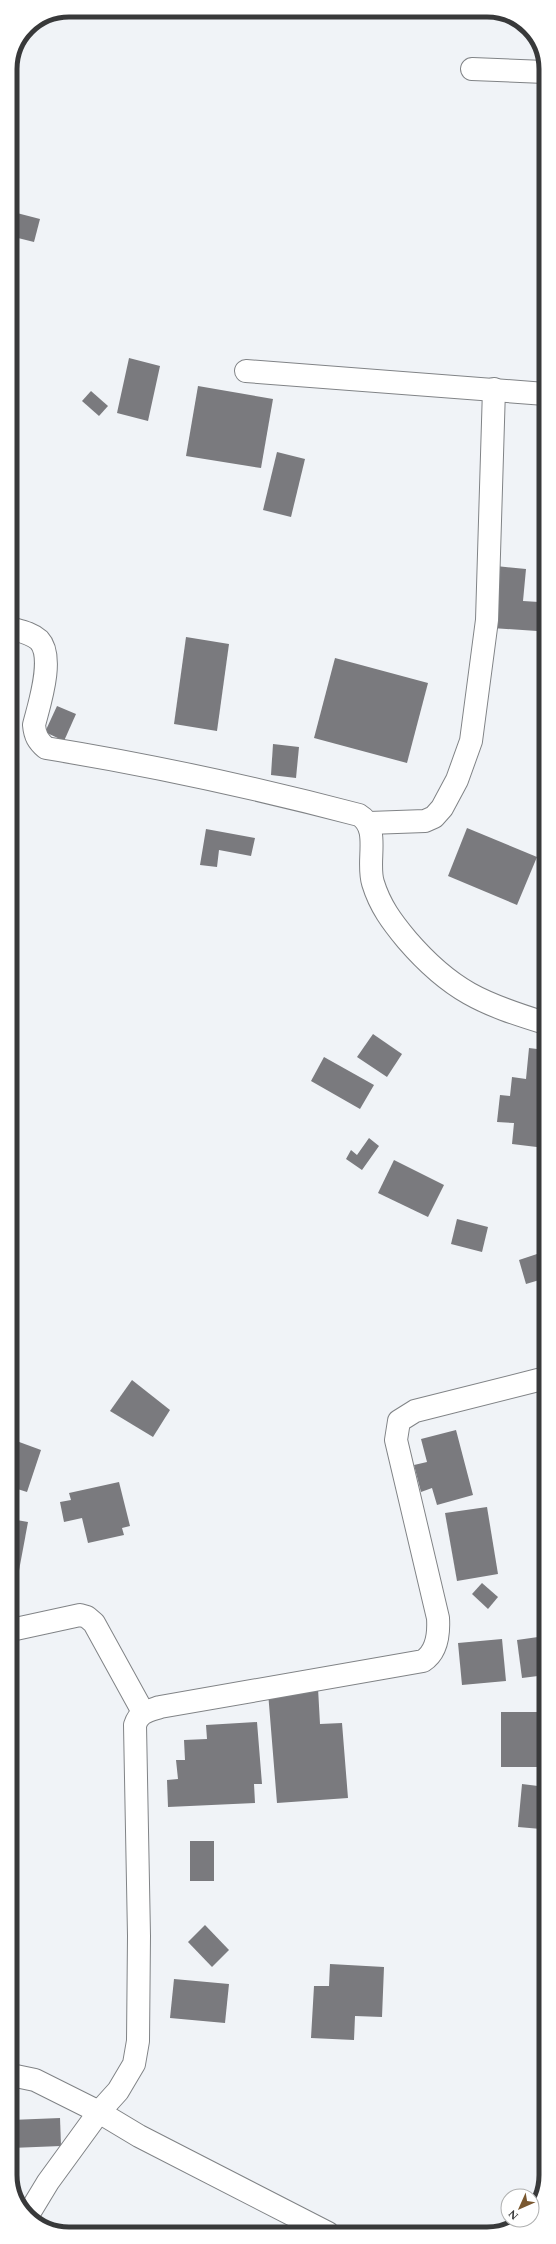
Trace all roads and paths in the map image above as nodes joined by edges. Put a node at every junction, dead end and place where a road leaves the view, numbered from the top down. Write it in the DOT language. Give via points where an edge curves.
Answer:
graph roads {
  1 [pos="472,69"];
  2 [pos="539,72"];
  3 [pos="246,371"];
  4 [pos="494,389"];
  5 [pos="539,393"];
  6 [pos="17,630"];
  7 [pos="369,823"];
  8 [pos="539,1021"];
  9 [pos="539,1380"];
  10 [pos="17,1629"];
  11 [pos="143,1712"];
  12 [pos="17,2076"];
  13 [pos="99,2112"];
  14 [pos="31,2210"];
  15 [pos="316,2227"];
  1 -- 2 [label="street"];
  3 -- 4 [label="street"];
  4 -- 5 [label="street"];
  4 -- 7 [label="street" via="487,620 471,742 457,780 442,808 434,817 425,821"];
  6 -- 7 [label="street" via="40,641 44,651 46,670 34,725 39,742 46,748 135,762 192,777 283,795 359,815"];
  7 -- 8 [label="street" via="372,832 370,852 373,882 383,908 428,965 464,992 500,1009"];
  9 -- 11 [label="street" via="415,1411 399,1421 396,1440 438,1618 439,1634 427,1658 423,1661"];
  10 -- 11 [label="street" via="80,1615 87,1617 94,1623"];
  11 -- 13 [label="street" via="134,1724 137,1794 138,2040 134,2064"];
  12 -- 13 [label="street" via="35,2080"];
  13 -- 14 [label="street" via="48,2182"];
  13 -- 15 [label="street" via="139,2136"];
}
